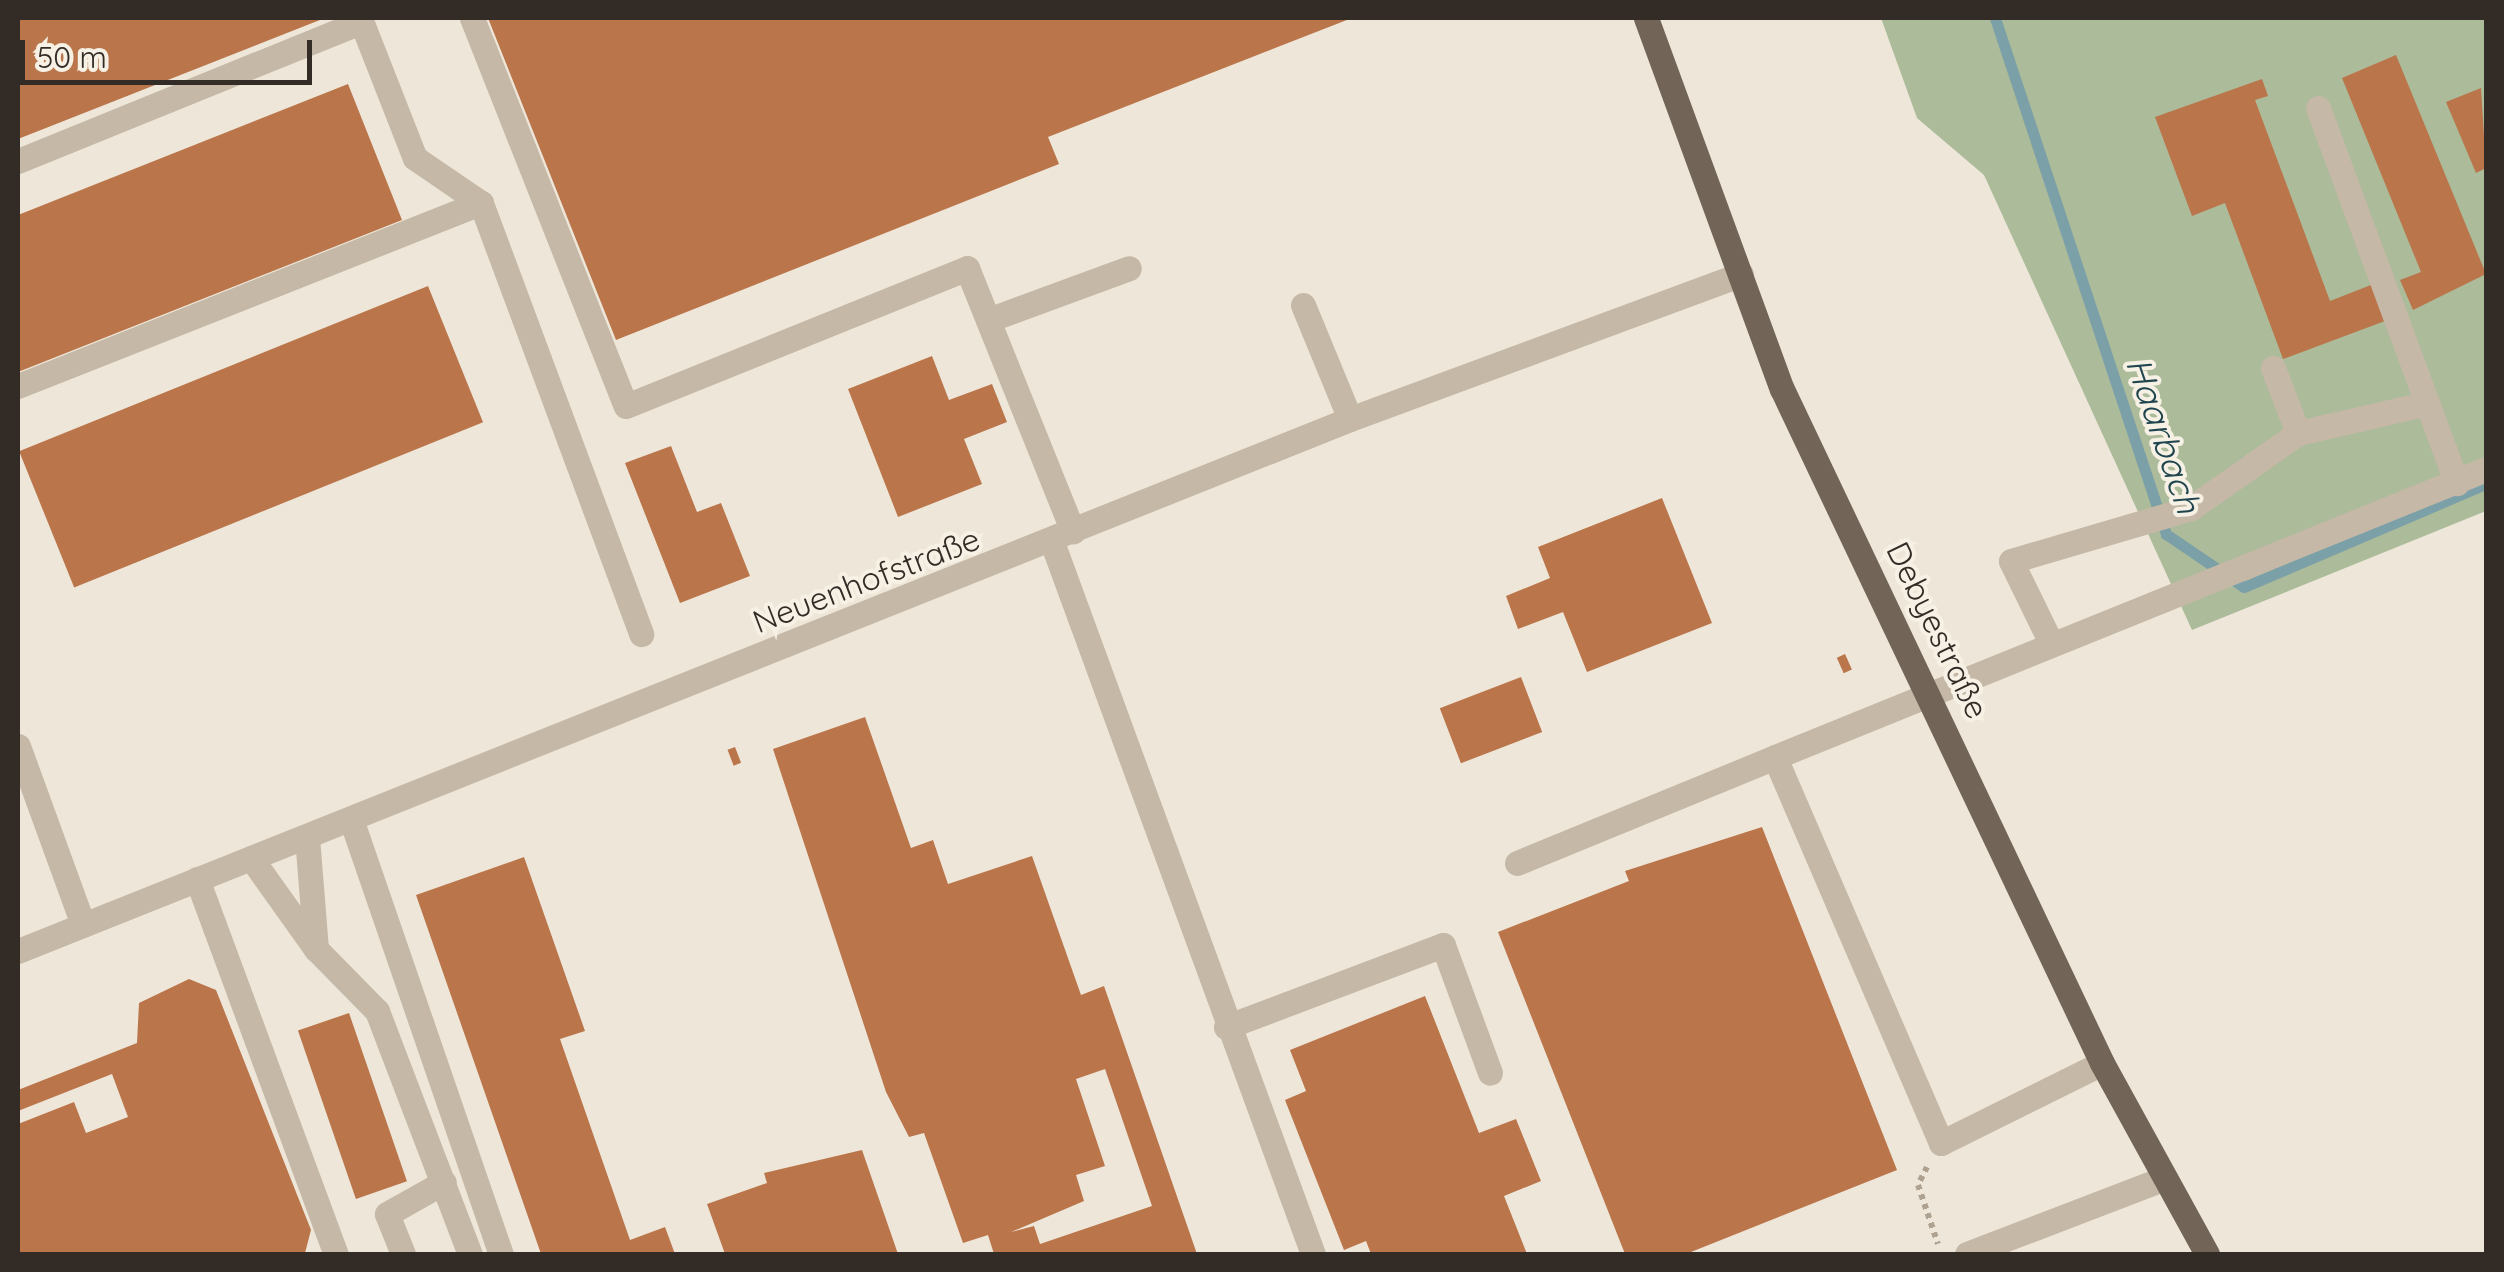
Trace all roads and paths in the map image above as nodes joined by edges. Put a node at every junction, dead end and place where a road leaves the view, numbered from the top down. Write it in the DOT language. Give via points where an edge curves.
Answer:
graph roads {
  1 [pos="472,18"];
  2 [pos="1646,18"];
  3 [pos="360,20"];
  4 [pos="2318,108"];
  5 [pos="18,162"];
  6 [pos="481,202"];
  7 [pos="1129,268"];
  8 [pos="1741,274"];
  9 [pos="1303,305"];
  10 [pos="988,320"];
  11 [pos="2273,368"];
  12 [pos="18,386"];
  13 [pos="2428,403"];
  14 [pos="1350,420"];
  15 [pos="2298,433"];
  16 [pos="2486,469"];
  17 [pos="2457,483"];
  18 [pos="1063,537"];
  19 [pos="642,634"];
  20 [pos="2050,641"];
  21 [pos="1931,687"];
  22 [pos="18,746"];
  23 [pos="1776,757"];
  24 [pos="351,819"];
  25 [pos="307,836"];
  26 [pos="251,858"];
  27 [pos="1518,862"];
  28 [pos="197,879"];
  29 [pos="83,925"];
  30 [pos="316,949"];
  31 [pos="18,951"];
  32 [pos="1226,1027"];
  33 [pos="2102,1063"];
  34 [pos="1490,1073"];
  35 [pos="1941,1143"];
  36 [pos="2164,1178"];
  37 [pos="444,1182"];
  38 [pos="336,1254"];
  39 [pos="404,1254"];
  40 [pos="470,1254"];
  41 [pos="500,1254"];
  42 [pos="1313,1254"];
  43 [pos="1942,1254"];
  44 [pos="1967,1254"];
  45 [pos="2208,1254"];
  1 -- 10 [label="street" via="626,406 967,268"];
  2 -- 8 [label="main road, Debyestraße"];
  3 -- 5 [label="street"];
  3 -- 6 [label="street" via="416,158"];
  4 -- 13 [label="street"];
  6 -- 12 [label="street"];
  6 -- 19 [label="street"];
  7 -- 10 [label="street"];
  8 -- 14 [label="street, Neuenhofstraße"];
  8 -- 21 [label="main road, Debyestraße" via="1782,388"];
  9 -- 14 [label="street"];
  10 -- 18 [label="street"];
  11 -- 15 [label="street"];
  13 -- 15 [label="street"];
  13 -- 17 [label="street"];
  14 -- 18 [label="street, Neuenhofstraße"];
  15 -- 20 [label="street" via="2191,508 2011,561"];
  16 -- 17 [label="street"];
  17 -- 20 [label="street"];
  18 -- 24 [label="street, Neuenhofstraße"];
  18 -- 32 [label="street"];
  20 -- 21 [label="street"];
  21 -- 23 [label="street"];
  21 -- 33 [label="main road, Debyestraße"];
  22 -- 29 [label="street"];
  23 -- 27 [label="street"];
  23 -- 35 [label="street"];
  24 -- 25 [label="street, Neuenhofstraße"];
  24 -- 41 [label="street"];
  25 -- 26 [label="street, Neuenhofstraße"];
  25 -- 30 [label="street"];
  26 -- 28 [label="street, Neuenhofstraße"];
  26 -- 30 [label="street"];
  28 -- 29 [label="street, Neuenhofstraße"];
  28 -- 38 [label="street"];
  29 -- 31 [label="street, Neuenhofstraße"];
  30 -- 37 [label="street" via="377,1011"];
  32 -- 34 [label="street" via="1444,945"];
  32 -- 42 [label="street"];
  33 -- 35 [label="street"];
  33 -- 36 [label="main road, Debyestraße"];
  35 -- 43 [label="path" via="1918,1185"];
  36 -- 44 [label="street"];
  36 -- 45 [label="main road, Debyestraße"];
  37 -- 39 [label="street" via="387,1214"];
  37 -- 40 [label="street"];
}
